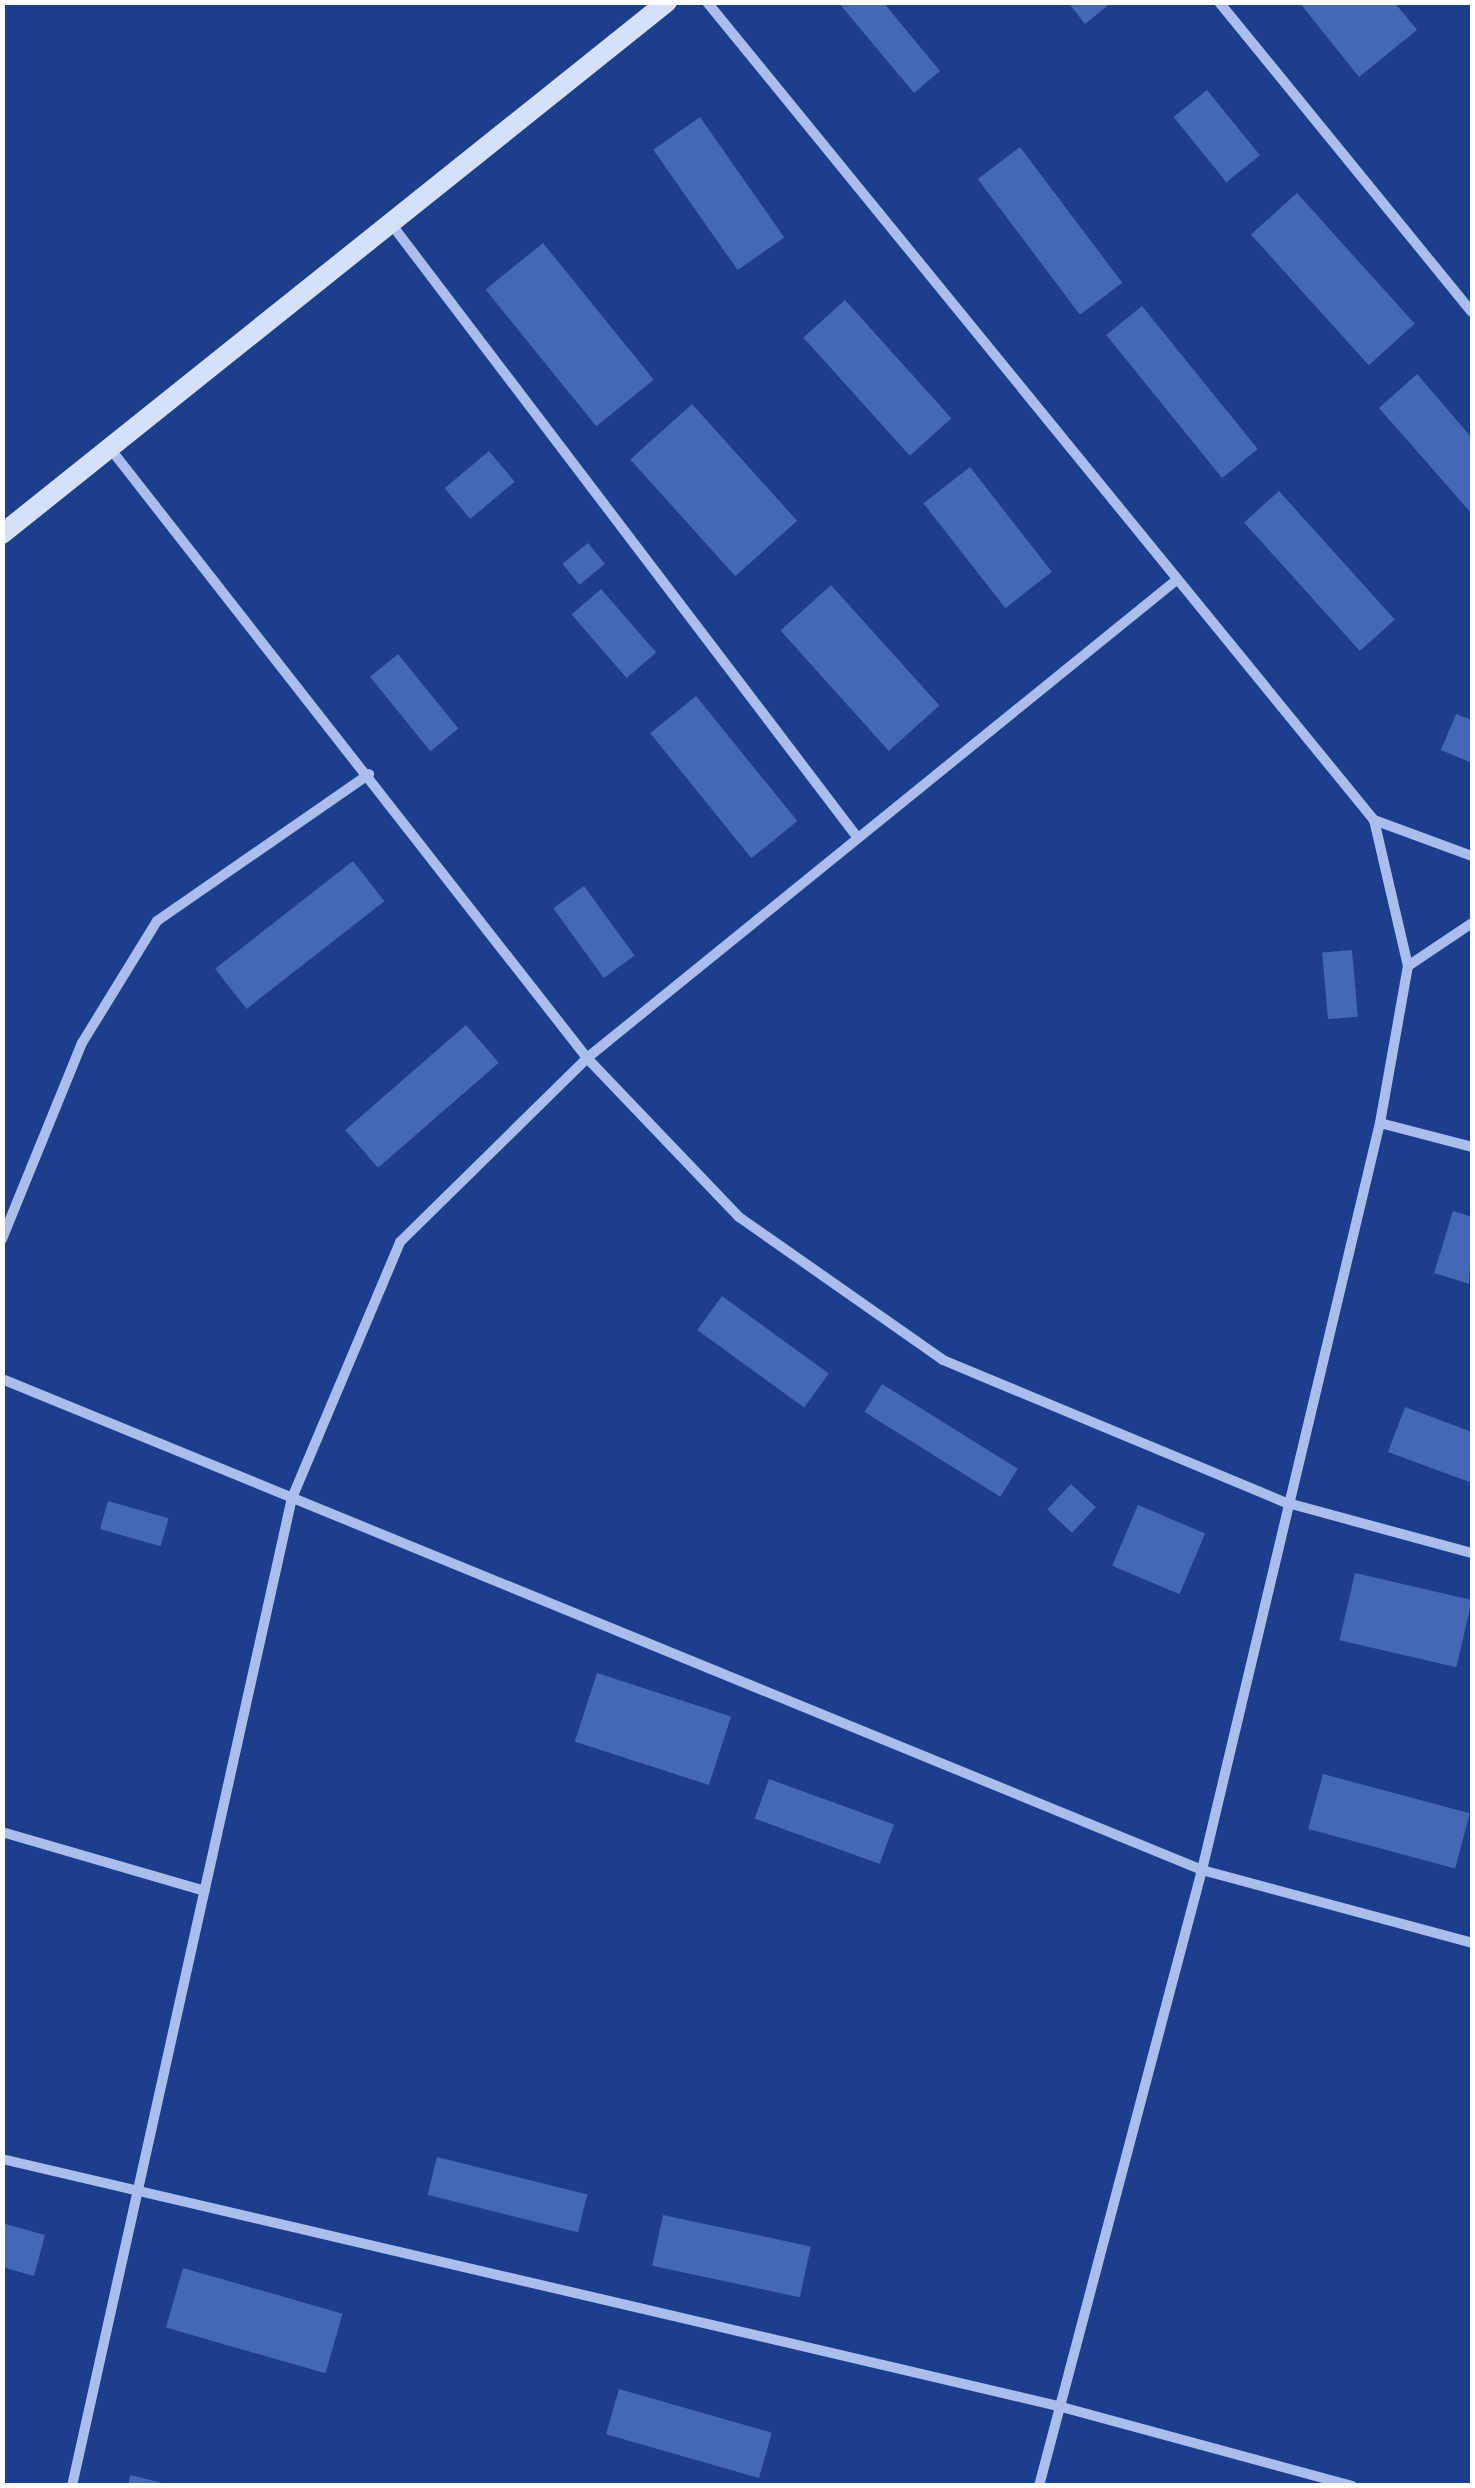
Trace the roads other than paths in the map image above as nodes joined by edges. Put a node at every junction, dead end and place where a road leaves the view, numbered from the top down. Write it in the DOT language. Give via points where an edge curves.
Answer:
graph roads {
  1 [pos="667,2"];
  2 [pos="708,2"];
  3 [pos="1220,2"];
  4 [pos="388,221"];
  5 [pos="1472,312"];
  6 [pos="108,446"];
  7 [pos="2,534"];
  8 [pos="1174,582"];
  9 [pos="369,774"];
  10 [pos="1374,820"];
  11 [pos="857,837"];
  12 [pos="1472,856"];
  13 [pos="1472,923"];
  14 [pos="1408,966"];
  15 [pos="586,1058"];
  16 [pos="1380,1123"];
  17 [pos="1472,1147"];
  18 [pos="2,1239"];
  19 [pos="2,1378"];
  20 [pos="292,1498"];
  21 [pos="1284,1502"];
  22 [pos="1472,1553"];
  23 [pos="2,1832"];
  24 [pos="1202,1870"];
  25 [pos="205,1891"];
  26 [pos="1472,1942"];
  27 [pos="2,2159"];
  28 [pos="137,2197"];
  29 [pos="1058,2406"];
  30 [pos="72,2486"];
  31 [pos="1039,2486"];
  32 [pos="1352,2486"];
  1 -- 4 [label="street"];
  2 -- 8 [label="street"];
  3 -- 5 [label="street"];
  4 -- 6 [label="street"];
  4 -- 11 [label="street"];
  6 -- 7 [label="street"];
  6 -- 9 [label="street"];
  8 -- 10 [label="street"];
  8 -- 11 [label="street"];
  9 -- 15 [label="street"];
  9 -- 18 [label="street" via="158,921 82,1043"];
  10 -- 12 [label="street"];
  10 -- 14 [label="street"];
  11 -- 15 [label="street"];
  13 -- 14 [label="street"];
  14 -- 16 [label="street"];
  15 -- 20 [label="street" via="400,1242"];
  15 -- 21 [label="street" via="739,1217 943,1360"];
  16 -- 17 [label="street"];
  16 -- 21 [label="street"];
  19 -- 20 [label="street"];
  20 -- 24 [label="street"];
  20 -- 25 [label="street"];
  21 -- 22 [label="street"];
  21 -- 24 [label="street"];
  23 -- 25 [label="street"];
  24 -- 26 [label="street"];
  24 -- 29 [label="street"];
  25 -- 28 [label="street"];
  27 -- 28 [label="street"];
  28 -- 29 [label="street"];
  28 -- 30 [label="street"];
  29 -- 31 [label="street"];
  29 -- 32 [label="street"];
}
